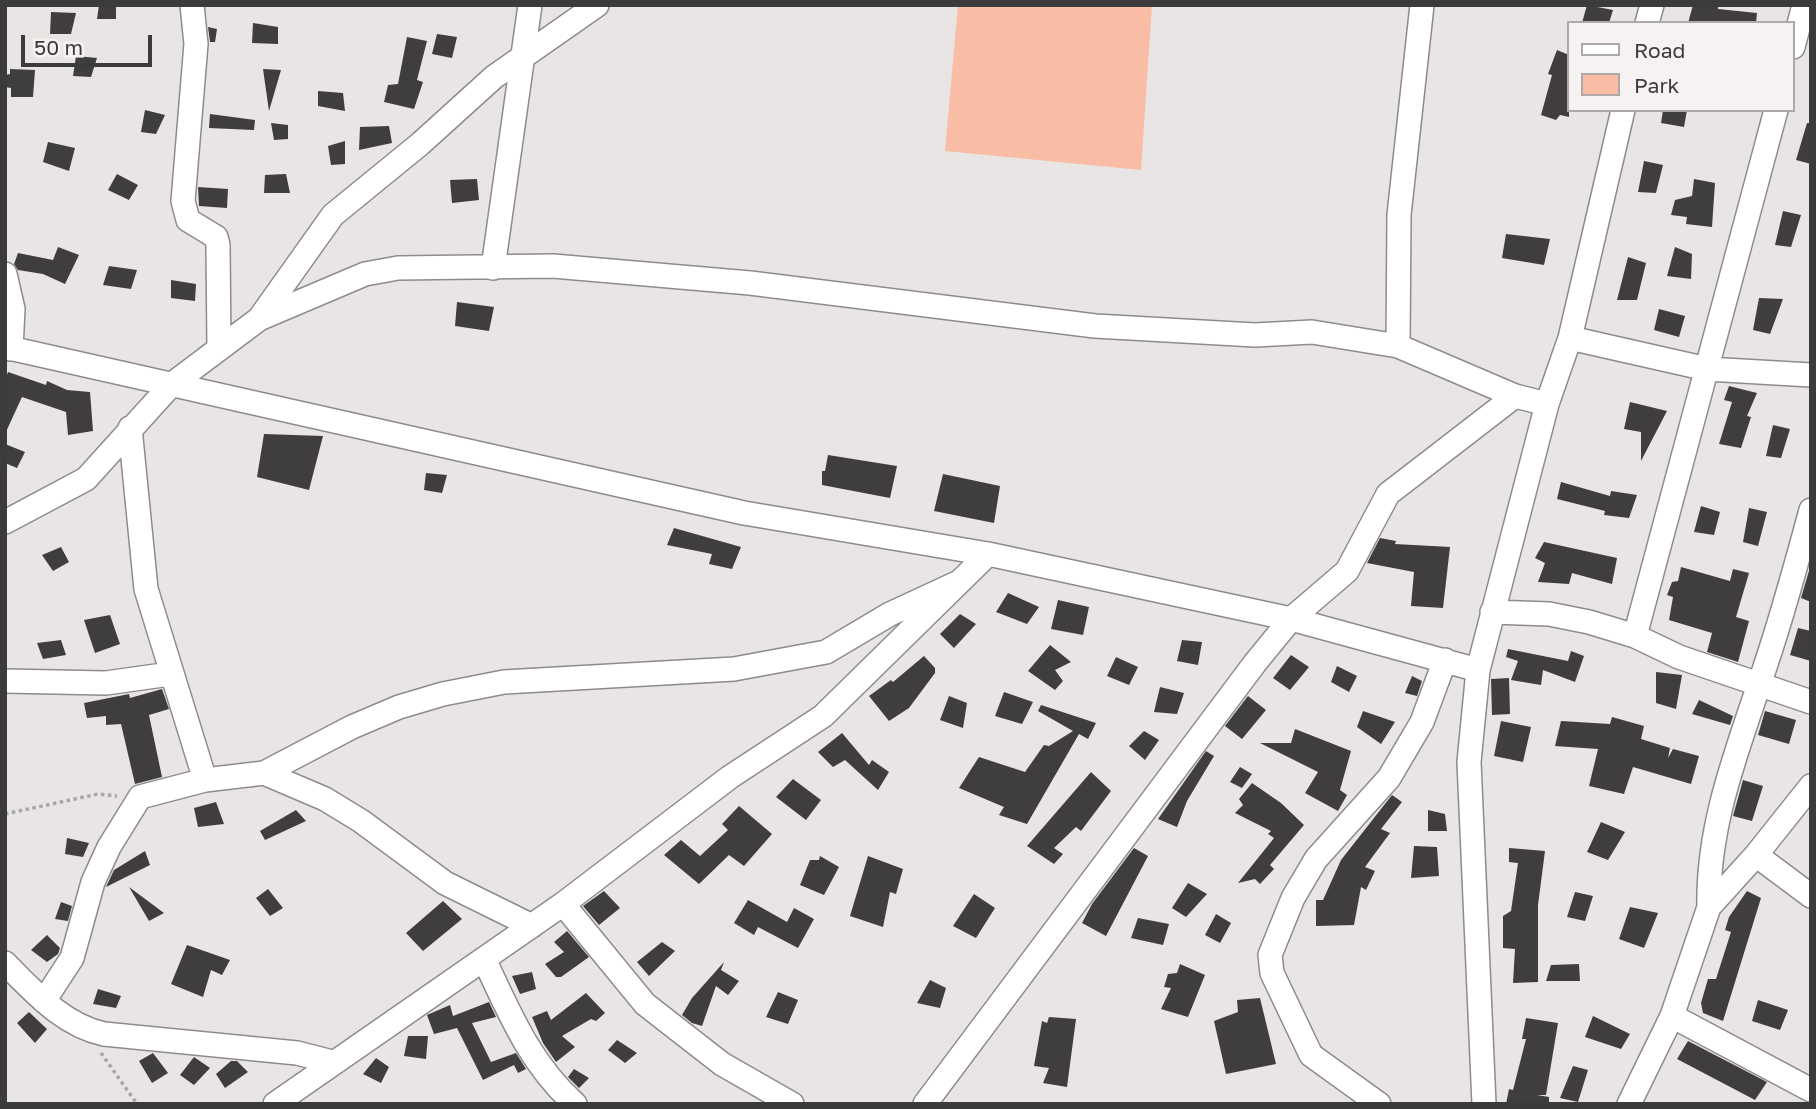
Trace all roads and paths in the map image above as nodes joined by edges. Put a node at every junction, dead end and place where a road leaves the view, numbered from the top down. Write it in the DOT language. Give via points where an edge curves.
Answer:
graph roads {
  1 [pos="192,5"];
  2 [pos="530,5"];
  3 [pos="597,5"];
  4 [pos="1422,5"];
  5 [pos="1804,5"];
  6 [pos="1795,39"];
  7 [pos="523,56"];
  8 [pos="1623,112"];
  9 [pos="1775,112"];
  10 [pos="493,268"];
  11 [pos="5,274"];
  12 [pos="259,319"];
  13 [pos="1570,338"];
  14 [pos="1398,346"];
  15 [pos="8,348"];
  16 [pos="219,349"];
  17 [pos="1707,369"];
  18 [pos="1811,376"];
  19 [pos="171,385"];
  20 [pos="1515,396"];
  21 [pos="1547,404"];
  22 [pos="130,428"];
  23 [pos="1811,510"];
  24 [pos="5,522"];
  25 [pos="988,554"];
  26 [pos="957,583"];
  27 [pos="1492,612"];
  28 [pos="1291,620"];
  29 [pos="1635,636"];
  30 [pos="1445,660"];
  31 [pos="1478,670"];
  32 [pos="170,674"];
  33 [pos="5,681"];
  34 [pos="1759,686"];
  35 [pos="1811,702"];
  36 [pos="264,773"];
  37 [pos="205,780"];
  38 [pos="1811,786"];
  39 [pos="140,797"];
  40 [pos="5,814"];
  41 [pos="1756,855"];
  42 [pos="1811,897"];
  43 [pos="563,904"];
  44 [pos="1709,907"];
  45 [pos="532,926"];
  46 [pos="484,959"];
  47 [pos="5,963"];
  48 [pos="44,1001"];
  49 [pos="1672,1016"];
  50 [pos="82,1030"];
  51 [pos="323,1068"];
  52 [pos="1811,1090"];
  53 [pos="137,1104"];
  54 [pos="275,1104"];
  55 [pos="303,1104"];
  56 [pos="575,1104"];
  57 [pos="792,1104"];
  58 [pos="925,1104"];
  59 [pos="1379,1104"];
  60 [pos="1485,1104"];
  61 [pos="1629,1104"];
  1 -- 16 [label="street" via="197,44 183,201 188,220 216,237 218,245"];
  2 -- 7 [label="street"];
  3 -- 7 [label="street"];
  4 -- 14 [label="street" via="1399,215"];
  5 -- 6 [label="street"];
  7 -- 10 [label="street"];
  7 -- 12 [label="street" via="333,215"];
  8 -- 13 [label="street"];
  9 -- 17 [label="street"];
  10 -- 12 [label="street" via="398,268 365,274"];
  10 -- 14 [label="street" via="579,268 750,283 1095,326 1255,335 1312,332"];
  11 -- 15 [label="street" via="13,309"];
  12 -- 16 [label="street"];
  13 -- 17 [label="street"];
  13 -- 21 [label="street"];
  14 -- 20 [label="street"];
  15 -- 19 [label="street"];
  16 -- 19 [label="street"];
  17 -- 18 [label="street"];
  17 -- 29 [label="street"];
  19 -- 22 [label="street"];
  19 -- 25 [label="street" via="744,513"];
  20 -- 21 [label="street"];
  20 -- 28 [label="street" via="1388,494 1347,571"];
  21 -- 27 [label="street"];
  22 -- 24 [label="street" via="86,479"];
  22 -- 32 [label="street" via="146,589"];
  23 -- 34 [label="street"];
  25 -- 26 [label="street"];
  25 -- 28 [label="street"];
  26 -- 36 [label="street" via="890,614 826,652 734,669 504,682 443,694 352,727"];
  26 -- 43 [label="street" via="823,716 730,777"];
  27 -- 29 [label="street" via="1549,614"];
  27 -- 31 [label="street"];
  28 -- 30 [label="street"];
  28 -- 58 [label="street"];
  29 -- 34 [label="street"];
  30 -- 31 [label="street"];
  30 -- 59 [label="street" via="1422,722 1389,778 1316,859 1293,898 1270,955 1272,973 1311,1055"];
  31 -- 60 [label="street" via="1469,762"];
  32 -- 33 [label="street" via="106,682"];
  32 -- 37 [label="street"];
  34 -- 35 [label="street"];
  34 -- 44 [label="street" via="1714,832 1708,869"];
  36 -- 37 [label="street"];
  36 -- 45 [label="street" via="326,799 445,883"];
  37 -- 39 [label="street"];
  38 -- 41 [label="street"];
  39 -- 40 [label="path" via="98,794"];
  39 -- 48 [label="street" via="93,882 72,958"];
  41 -- 42 [label="street"];
  41 -- 44 [label="street"];
  43 -- 45 [label="street"];
  43 -- 57 [label="street" via="645,1004 722,1063"];
  44 -- 49 [label="street"];
  45 -- 46 [label="street"];
  46 -- 51 [label="street"];
  46 -- 56 [label="street" via="541,1070"];
  47 -- 48 [label="street"];
  48 -- 50 [label="street"];
  49 -- 52 [label="street"];
  49 -- 61 [label="street"];
  50 -- 51 [label="street" via="297,1053"];
  50 -- 53 [label="path"];
  51 -- 54 [label="street"];
  51 -- 55 [label="street"];
}
